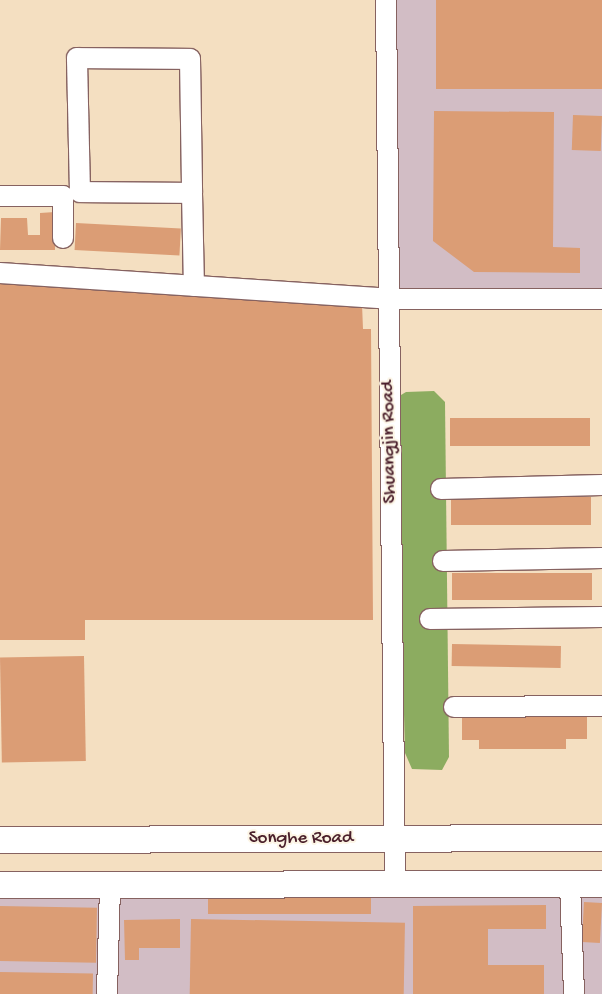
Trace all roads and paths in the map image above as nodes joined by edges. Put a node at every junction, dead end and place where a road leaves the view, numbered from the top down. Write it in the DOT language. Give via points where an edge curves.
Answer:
graph roads {
  1 [pos="386,0"];
  2 [pos="192,193"];
  3 [pos="0,196"];
  4 [pos="62,238"];
  5 [pos="0,273"];
  6 [pos="194,286"];
  7 [pos="389,299"];
  8 [pos="602,299"];
  9 [pos="602,485"];
  10 [pos="441,489"];
  11 [pos="602,558"];
  12 [pos="443,561"];
  13 [pos="602,617"];
  14 [pos="430,619"];
  15 [pos="602,706"];
  16 [pos="454,707"];
  17 [pos="395,838"];
  18 [pos="602,838"];
  19 [pos="0,840"];
  20 [pos="395,884"];
  21 [pos="570,884"];
  22 [pos="602,884"];
  23 [pos="110,885"];
  24 [pos="0,886"];
  25 [pos="107,994"];
  26 [pos="574,994"];
  1 -- 7 [label="street, Shuangjin Road"];
  2 -- 2 [label="street" via="190,59 77,58 80,192"];
  2 -- 6 [label="street"];
  3 -- 4 [label="street" via="63,196"];
  5 -- 6 [label="street"];
  6 -- 7 [label="street"];
  7 -- 8 [label="street"];
  7 -- 17 [label="street, Shuangjin Road"];
  9 -- 10 [label="street"];
  11 -- 12 [label="street"];
  13 -- 14 [label="street"];
  15 -- 16 [label="street"];
  17 -- 18 [label="main road, Songhe Road"];
  17 -- 19 [label="main road, Songhe Road"];
  17 -- 20 [label="street, Shuangjin Road"];
  20 -- 21 [label="main road"];
  20 -- 23 [label="main road"];
  21 -- 22 [label="main road"];
  21 -- 26 [label="street"];
  23 -- 24 [label="main road"];
  23 -- 25 [label="street"];
}
